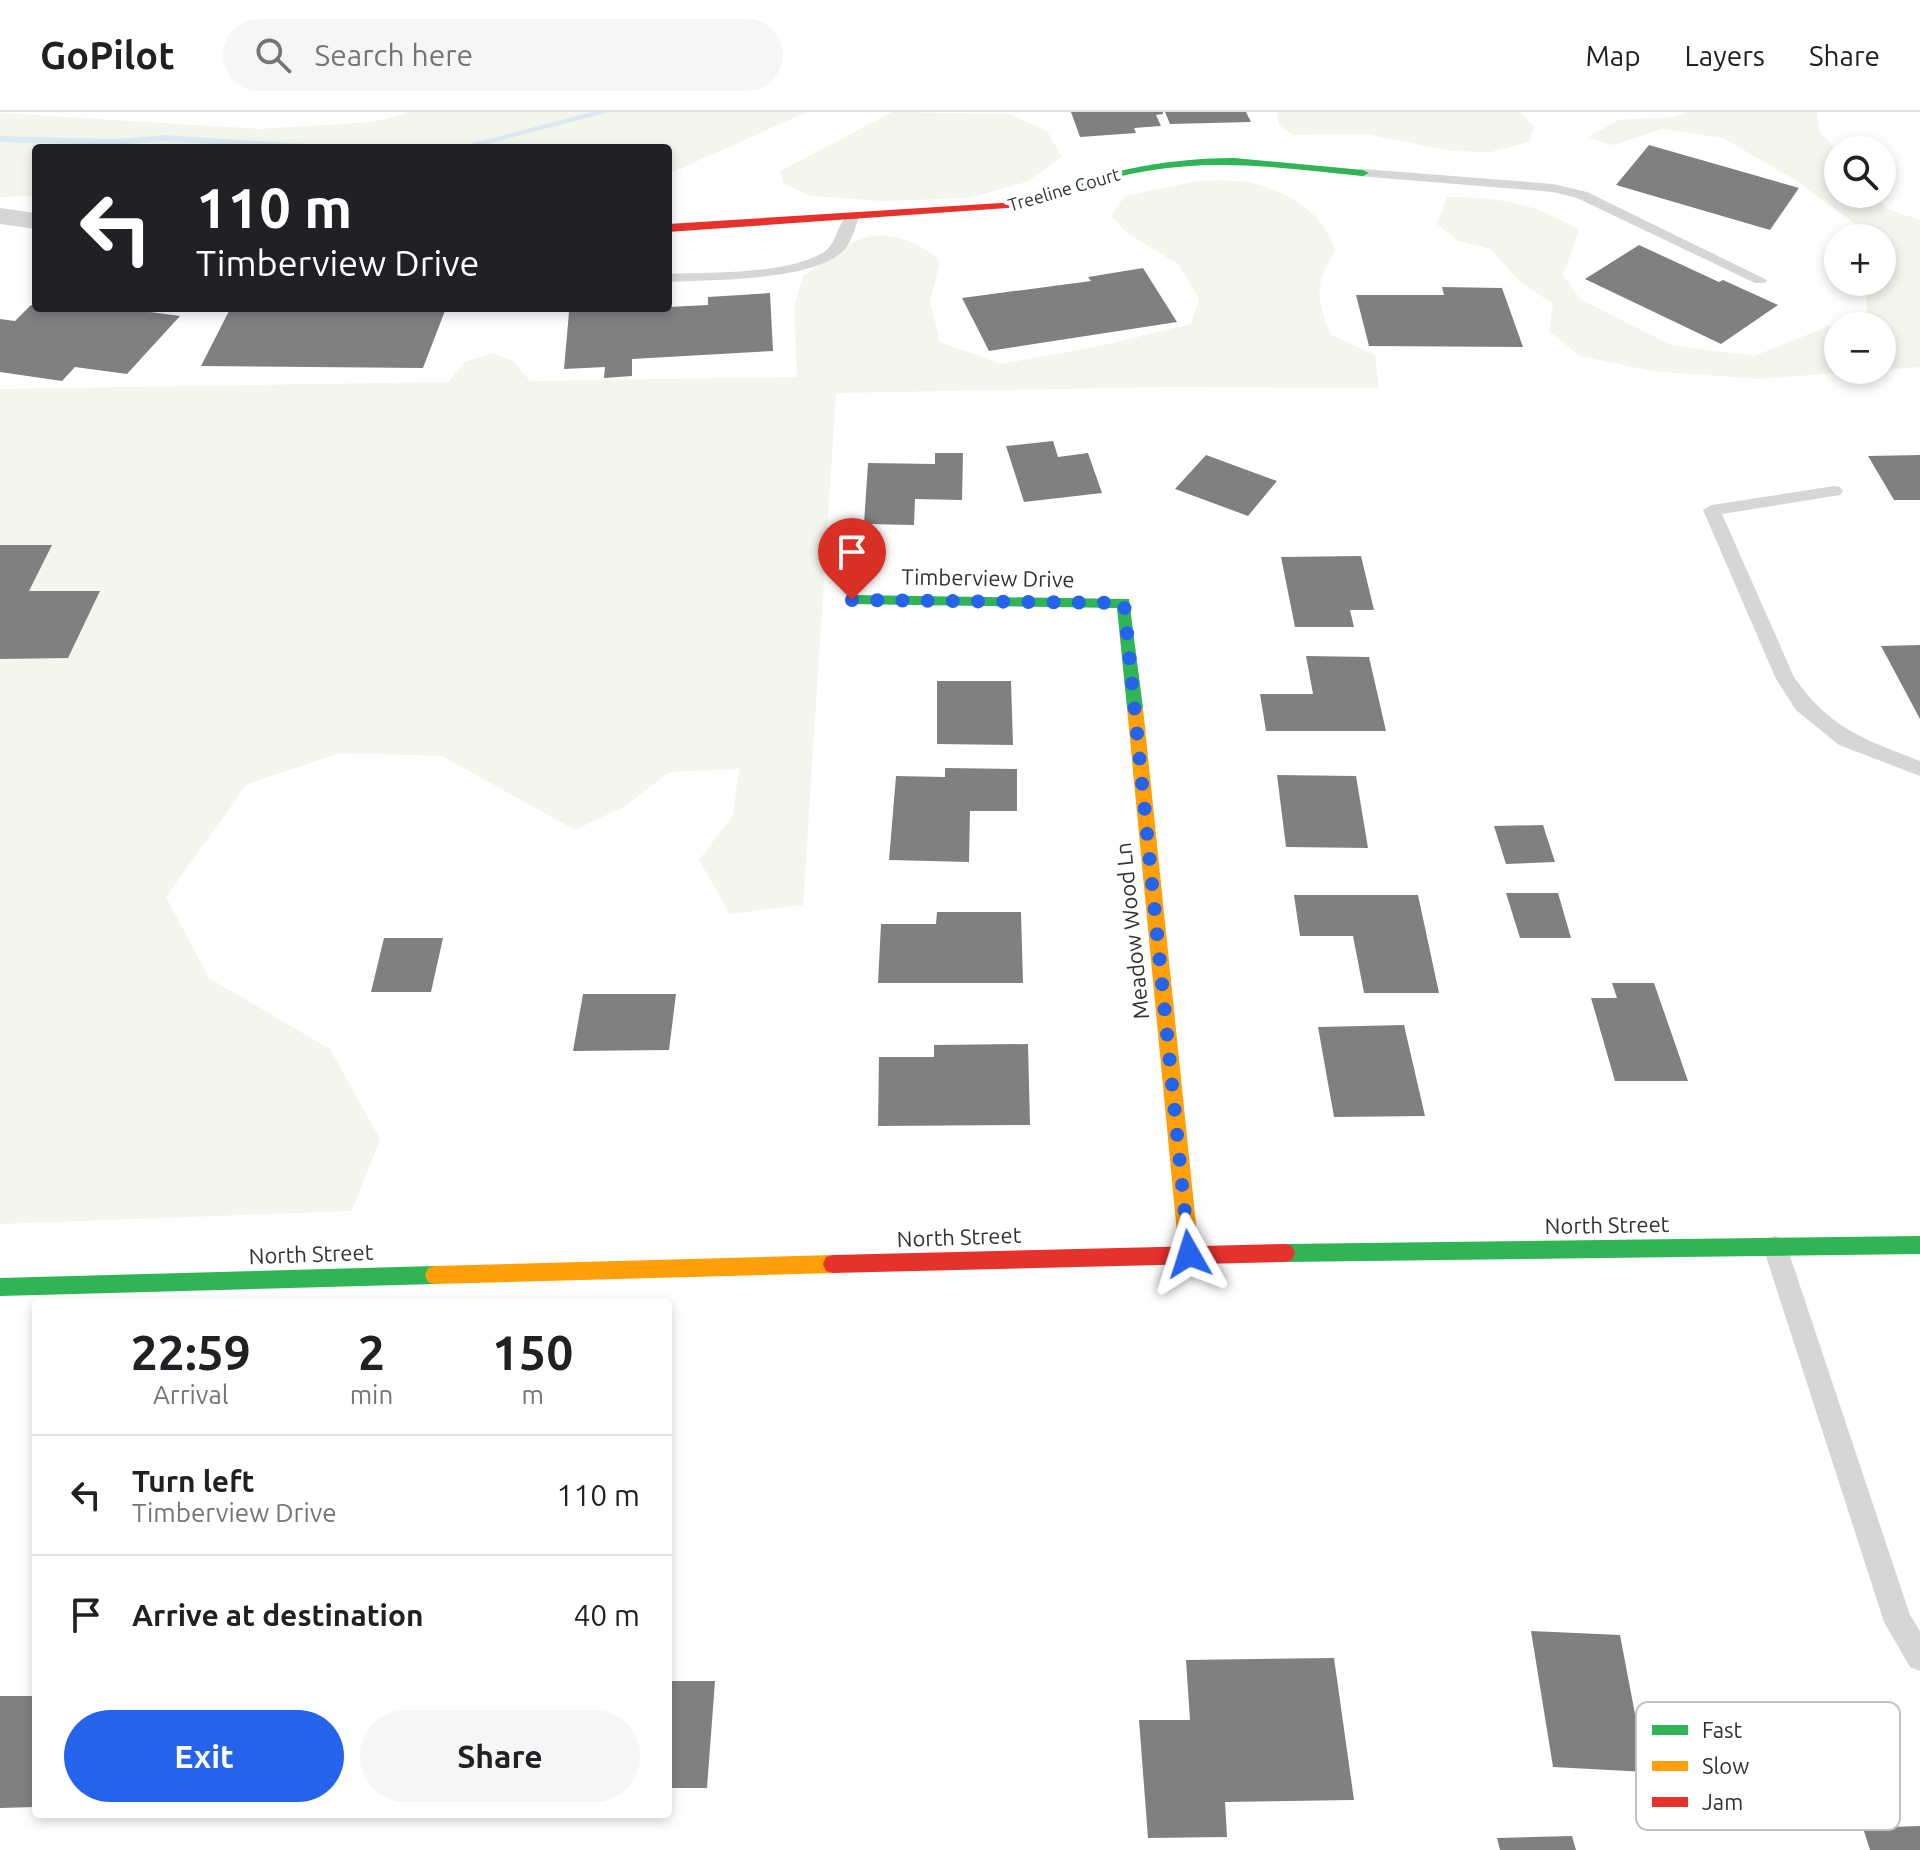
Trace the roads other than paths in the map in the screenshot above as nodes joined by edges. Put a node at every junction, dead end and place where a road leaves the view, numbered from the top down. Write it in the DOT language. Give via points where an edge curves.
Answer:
graph roads {
  1 [pos="1363,173"];
  2 [pos="0,216"];
  3 [pos="852,217"];
  4 [pos="32,220"];
  5 [pos="672,228"];
  6 [pos="672,278"];
  7 [pos="1760,280"];
  8 [pos="1834,491"];
  9 [pos="852,600"];
  10 [pos="1124,603"];
  11 [pos="1920,769"];
  12 [pos="1920,1245"];
  13 [pos="1775,1247"];
  14 [pos="1189,1254"];
  15 [pos="0,1287"];
  16 [pos="1920,1657"];
  1 -- 3 [label="street, Treeline Court" via="1189,162 1096,178 1011,207"];
  1 -- 7 [label="lane" via="1553,188 1582,195"];
  2 -- 4 [label="street"];
  3 -- 5 [label="street, Treeline Court"];
  3 -- 6 [label="lane" via="839,247 821,259 764,273"];
  8 -- 11 [label="lane" via="1712,510 1785,679 1803,705 1846,740"];
  9 -- 10 [label="street, Timberview Drive"];
  10 -- 14 [label="street, Meadow Wood Ln"];
  12 -- 13 [label="street, North Street"];
  13 -- 14 [label="street, North Street"];
  13 -- 16 [label="lane" via="1898,1622"];
  14 -- 15 [label="street, North Street"];
}
